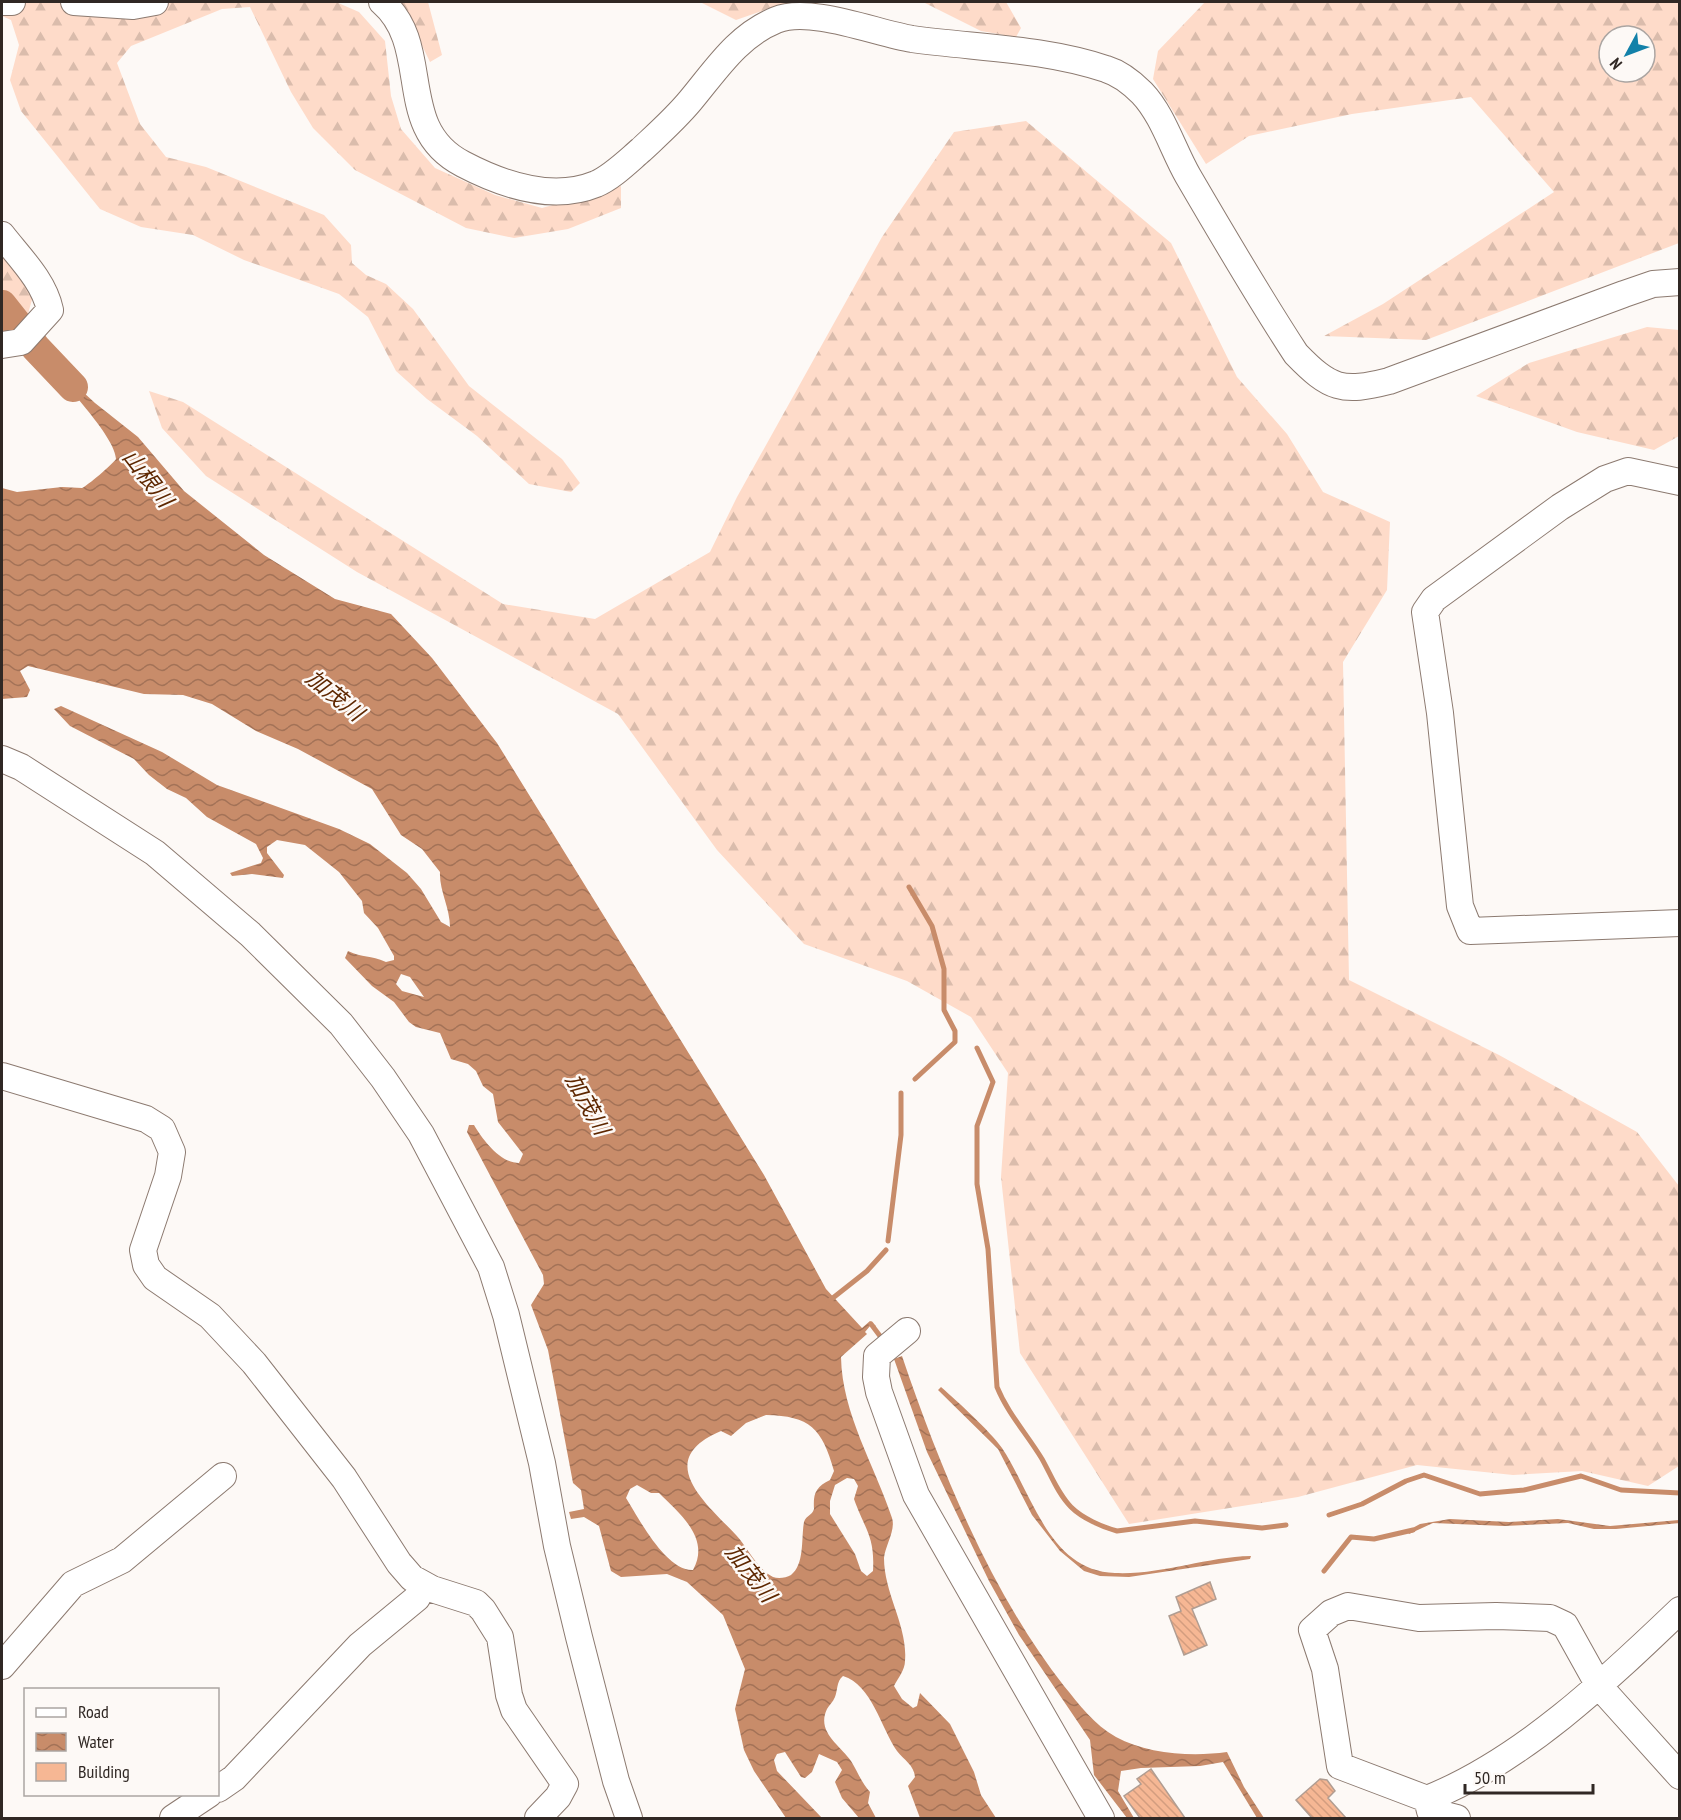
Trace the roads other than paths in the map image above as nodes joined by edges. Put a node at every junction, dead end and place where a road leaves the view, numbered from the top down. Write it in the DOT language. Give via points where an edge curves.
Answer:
graph roads {
  1 [pos="2,2"];
  2 [pos="12,2"];
  3 [pos="74,2"];
  4 [pos="155,2"];
  5 [pos="382,2"];
  6 [pos="826,11"];
  7 [pos="2,235"];
  8 [pos="1680,282"];
  9 [pos="2,345"];
  10 [pos="1680,482"];
  11 [pos="2,759"];
  12 [pos="1680,923"];
  13 [pos="2,1076"];
  14 [pos="907,1331"];
  15 [pos="223,1476"];
  16 [pos="423,1586"];
  17 [pos="1680,1610"];
  18 [pos="2,1665"];
  19 [pos="1599,1686"];
  20 [pos="1680,1776"];
  21 [pos="219,1788"];
  22 [pos="206,1796"];
  23 [pos="1428,1799"];
  24 [pos="173,1818"];
  25 [pos="538,1818"];
  26 [pos="629,1818"];
  27 [pos="1101,1818"];
  28 [pos="1457,1818"];
  1 -- 2 [label="street"];
  3 -- 4 [label="street" via="133,6"];
  5 -- 6 [label="street" via="404,28 410,45 416,98 432,137 462,164 522,188 546,192 570,192 598,183 622,166 672,123 713,69 759,28 780,18"];
  6 -- 8 [label="street" via="910,38 1064,58 1109,70 1129,82 1144,96 1186,174 1296,354 1317,376 1341,388 1362,388 1389,381 1653,284"];
  7 -- 9 [label="street" via="32,273 50,310 21,342"];
  10 -- 12 [label="street" via="1628,471 1605,479 1434,599 1425,612 1440,712 1460,906 1470,931"];
  11 -- 26 [label="street" via="21,767 155,853 250,934 341,1024 421,1134 491,1267 506,1315 538,1442 557,1546 616,1781"];
  13 -- 16 [label="street" via="146,1119 162,1129 172,1152 143,1250 146,1265 155,1278 210,1316 254,1363 344,1478 399,1563"];
  14 -- 27 [label="street" via="877,1356 876,1377 898,1450 916,1495"];
  15 -- 18 [label="street" via="123,1560 73,1584"];
  16 -- 21 [label="street" via="417,1598 360,1645 234,1778"];
  16 -- 25 [label="street" via="476,1603 492,1622 502,1645 514,1710 565,1784"];
  17 -- 19 [label="street"];
  19 -- 20 [label="street"];
  19 -- 23 [label="street" via="1502,1760 1462,1785"];
  19 -- 23 [label="street" via="1570,1631 1550,1618 1419,1618 1348,1606 1331,1613 1312,1630 1325,1669 1340,1766"];
  22 -- 24 [label="street"];
  23 -- 28 [label="street" via="1430,1811"];
}
